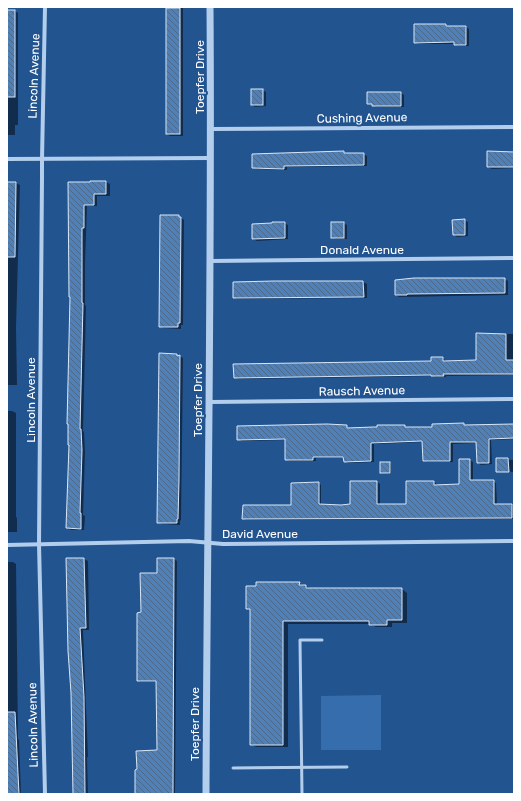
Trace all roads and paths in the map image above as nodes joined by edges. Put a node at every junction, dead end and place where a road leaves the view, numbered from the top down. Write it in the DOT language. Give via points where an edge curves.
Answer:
graph roads {
  1 [pos="45,7"];
  2 [pos="210,7"];
  3 [pos="514,127"];
  4 [pos="211,129"];
  5 [pos="211,158"];
  6 [pos="7,159"];
  7 [pos="42,159"];
  8 [pos="514,258"];
  9 [pos="210,261"];
  10 [pos="514,399"];
  11 [pos="210,402"];
  12 [pos="514,541"];
  13 [pos="208,543"];
  14 [pos="39,544"];
  15 [pos="7,545"];
  16 [pos="322,640"];
  17 [pos="302,767"];
  18 [pos="347,767"];
  19 [pos="233,768"];
  20 [pos="45,794"];
  21 [pos="206,794"];
  22 [pos="302,794"];
  1 -- 7 [label="street, Lincoln Avenue"];
  2 -- 4 [label="street, Toepfer Drive"];
  3 -- 4 [label="street, Cushing Avenue"];
  4 -- 5 [label="street, Toepfer Drive"];
  5 -- 7 [label="street"];
  5 -- 9 [label="street, Toepfer Drive"];
  6 -- 7 [label="street"];
  7 -- 14 [label="street, Lincoln Avenue"];
  8 -- 9 [label="street, Donald Avenue"];
  9 -- 11 [label="street, Toepfer Drive"];
  10 -- 11 [label="street, Rausch Avenue"];
  11 -- 13 [label="street, Toepfer Drive"];
  12 -- 13 [label="street, David Avenue"];
  13 -- 14 [label="street, David Avenue" via="189,541"];
  13 -- 21 [label="street, Toepfer Drive"];
  14 -- 15 [label="street, David Avenue"];
  14 -- 20 [label="street, Lincoln Avenue"];
  16 -- 17 [label="lane" via="300,640"];
  17 -- 18 [label="lane"];
  17 -- 19 [label="lane"];
  17 -- 22 [label="lane"];
}
